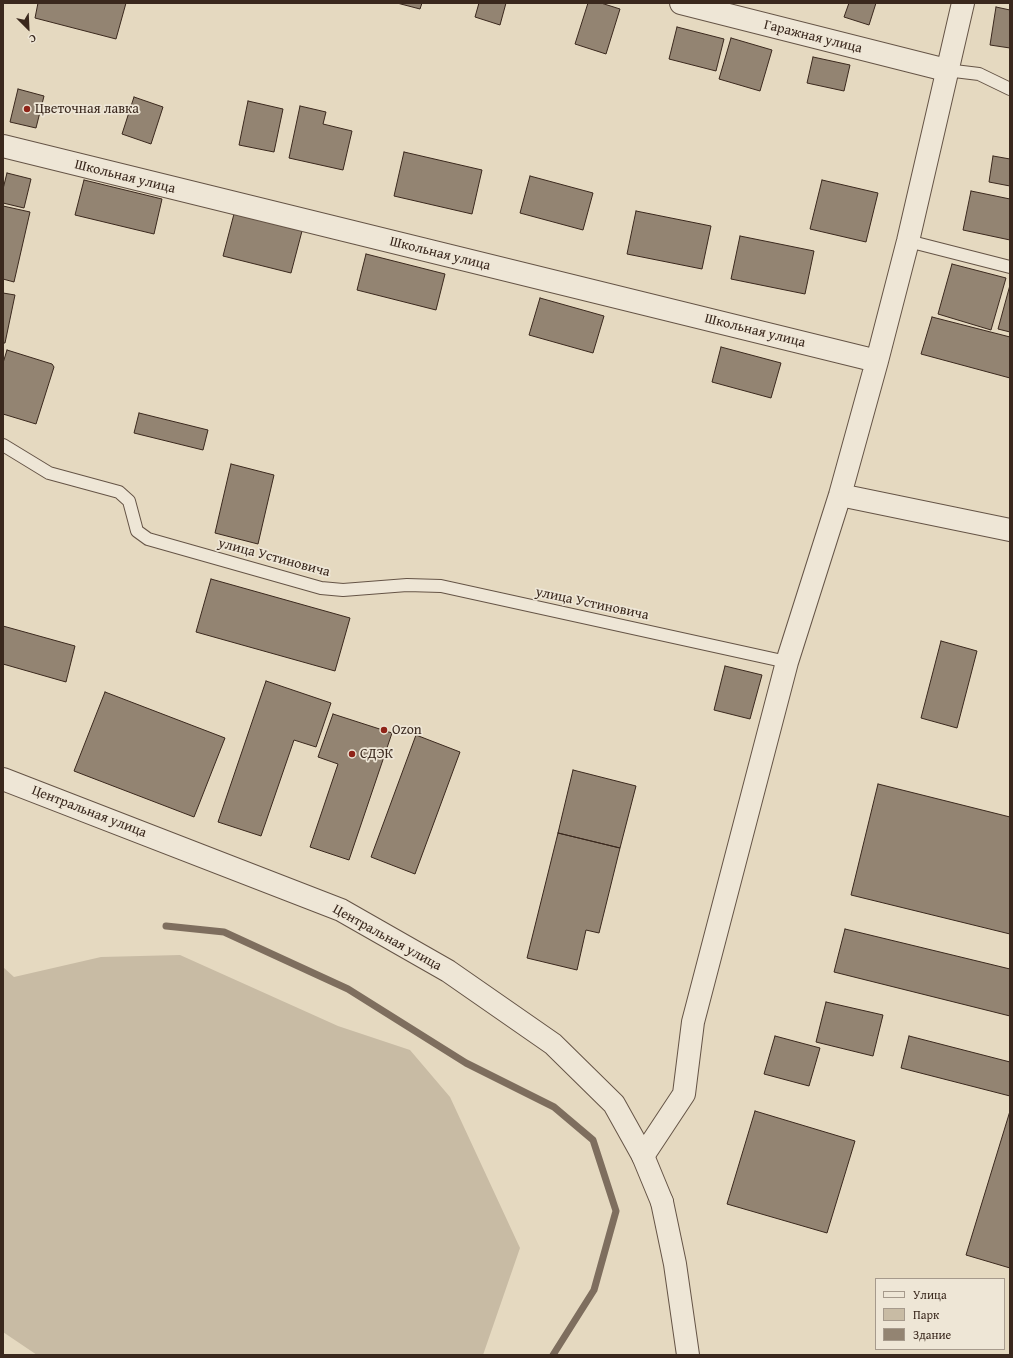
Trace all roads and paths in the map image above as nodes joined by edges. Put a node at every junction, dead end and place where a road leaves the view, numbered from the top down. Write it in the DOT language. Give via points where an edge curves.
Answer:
graph roads {
  1 [pos="681,3"];
  2 [pos="963,3"];
  3 [pos="946,70"];
  4 [pos="1010,90"];
  5 [pos="3,146"];
  6 [pos="908,241"];
  7 [pos="1010,267"];
  8 [pos="877,361"];
  9 [pos="3,445"];
  10 [pos="840,495"];
  11 [pos="1010,530"];
  12 [pos="787,662"];
  13 [pos="3,779"];
  14 [pos="643,1156"];
  15 [pos="688,1355"];
  1 -- 3 [label="street, Гаражная улица"];
  2 -- 3 [label="street"];
  3 -- 4 [label="lane" via="979,74"];
  3 -- 6 [label="street"];
  5 -- 8 [label="street, Школьная улица"];
  6 -- 7 [label="lane"];
  6 -- 8 [label="street"];
  8 -- 10 [label="street"];
  9 -- 12 [label="lane, улица Устиновича" via="49,473 119,492 129,501 137,531 148,539 321,588 343,590 407,585 441,586"];
  10 -- 11 [label="street"];
  10 -- 12 [label="street"];
  12 -- 14 [label="street" via="693,1022 684,1094"];
  13 -- 14 [label="street, Центральная улица" via="341,910 441,967 552,1044 614,1104"];
  14 -- 15 [label="street, Центральная улица" via="662,1202 675,1264"];
}
